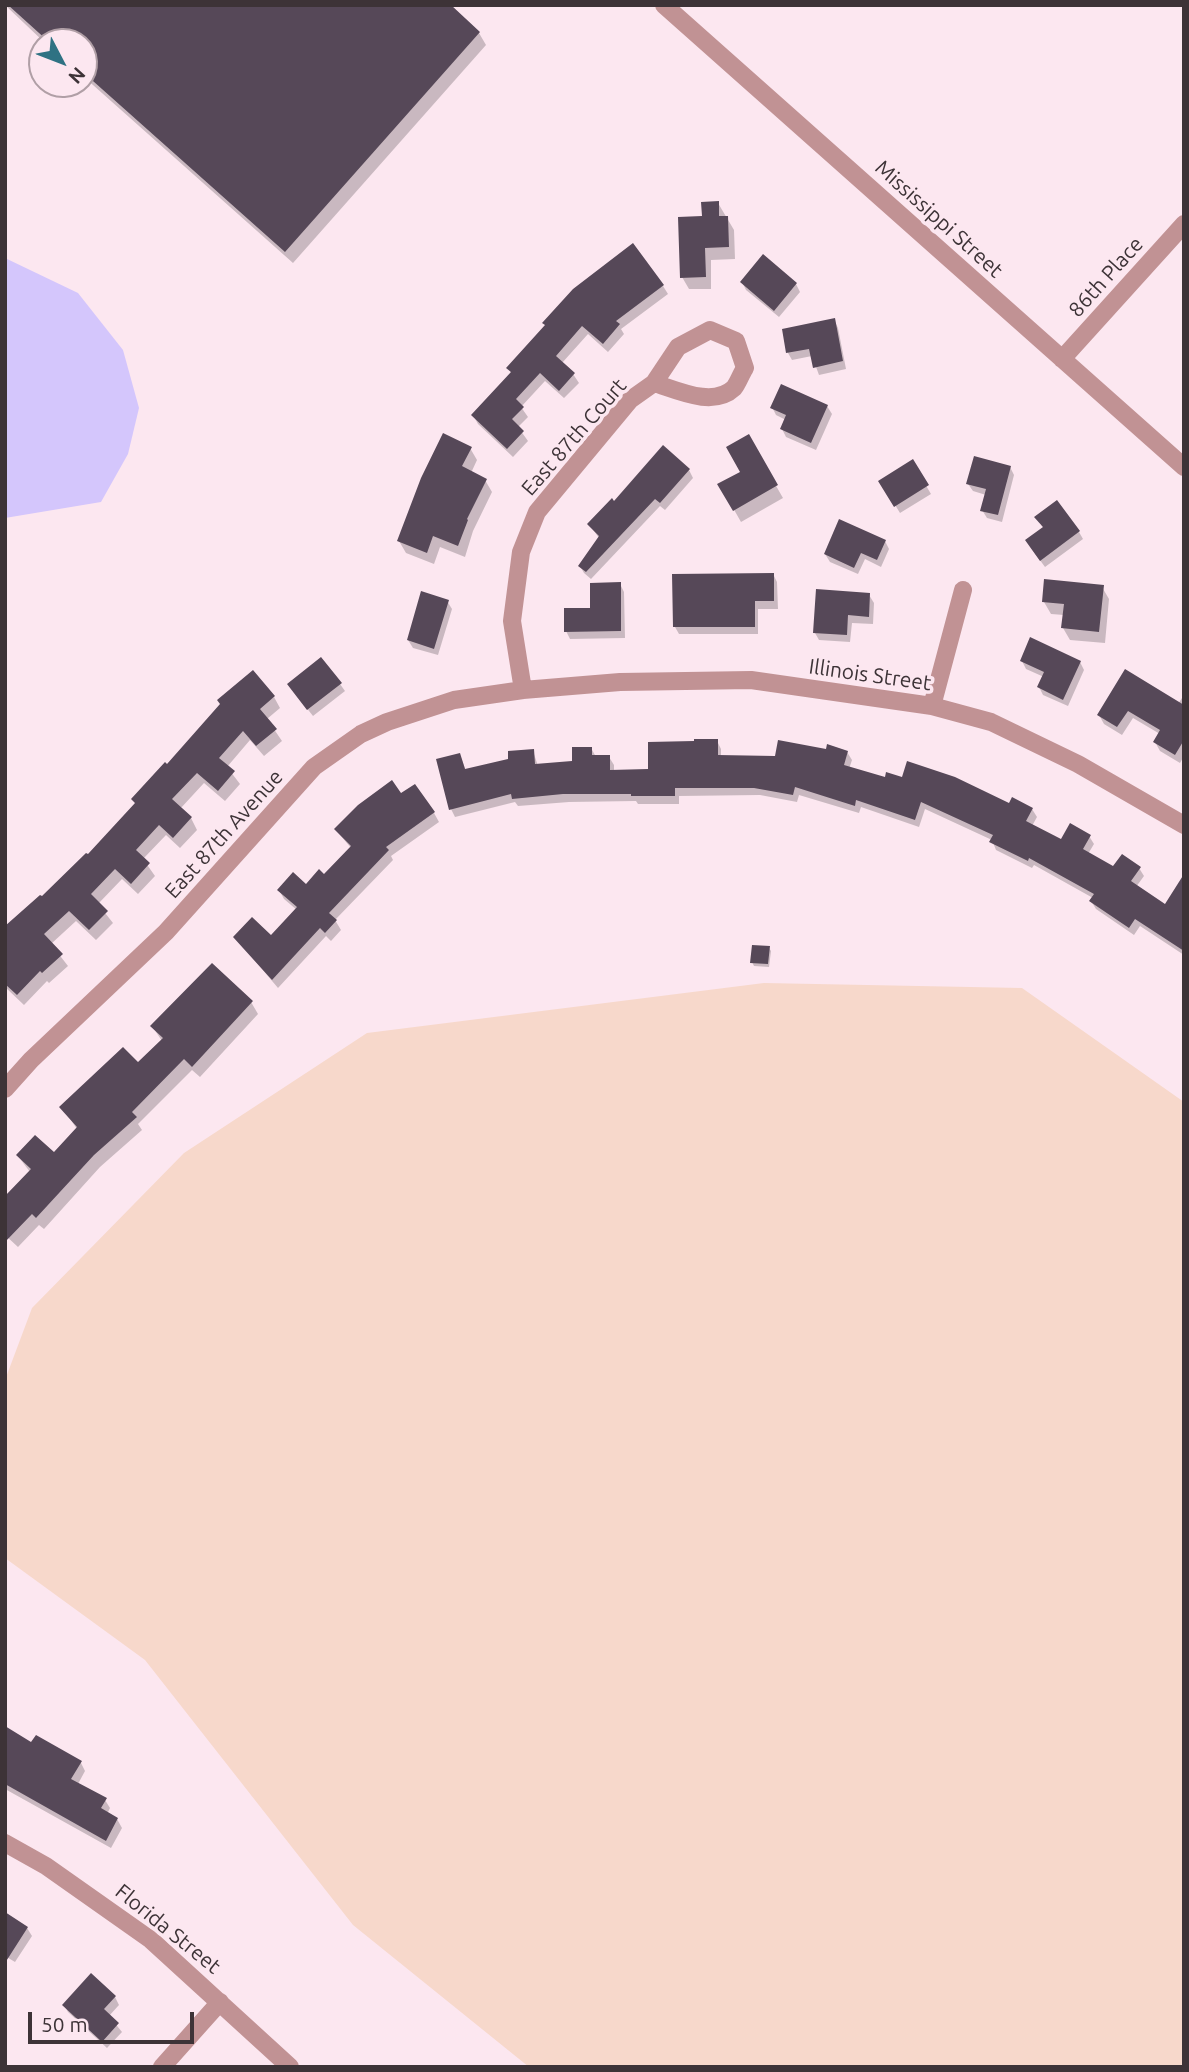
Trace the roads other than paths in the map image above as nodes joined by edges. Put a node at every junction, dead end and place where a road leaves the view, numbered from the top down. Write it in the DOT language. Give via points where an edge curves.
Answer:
graph roads {
  1 [pos="664,5"];
  2 [pos="1184,224"];
  3 [pos="1062,359"];
  4 [pos="654,383"];
  5 [pos="1184,467"];
  6 [pos="963,590"];
  7 [pos="523,690"];
  8 [pos="932,706"];
  9 [pos="1184,825"];
  10 [pos="5,1089"];
  11 [pos="5,1843"];
  12 [pos="220,2002"];
  13 [pos="162,2067"];
  14 [pos="290,2067"];
  1 -- 3 [label="street, Mississippi Street"];
  2 -- 3 [label="street, 86th Place"];
  3 -- 5 [label="street, Mississippi Street"];
  4 -- 4 [label="street, East 87th Court" via="678,347 710,330 736,341 745,368 734,388 717,397"];
  4 -- 7 [label="street, East 87th Court" via="630,400 537,512 522,552 512,621"];
  6 -- 8 [label="street"];
  7 -- 8 [label="street, Illinois Street" via="620,682 751,680"];
  7 -- 10 [label="street, East 87th Avenue" via="454,700 387,722 314,767 166,932"];
  8 -- 9 [label="street, Illinois Street" via="990,722 1078,764"];
  11 -- 12 [label="street, Florida Street" via="46,1866 151,1940"];
  12 -- 13 [label="street"];
  12 -- 14 [label="street, Florida Street"];
}
